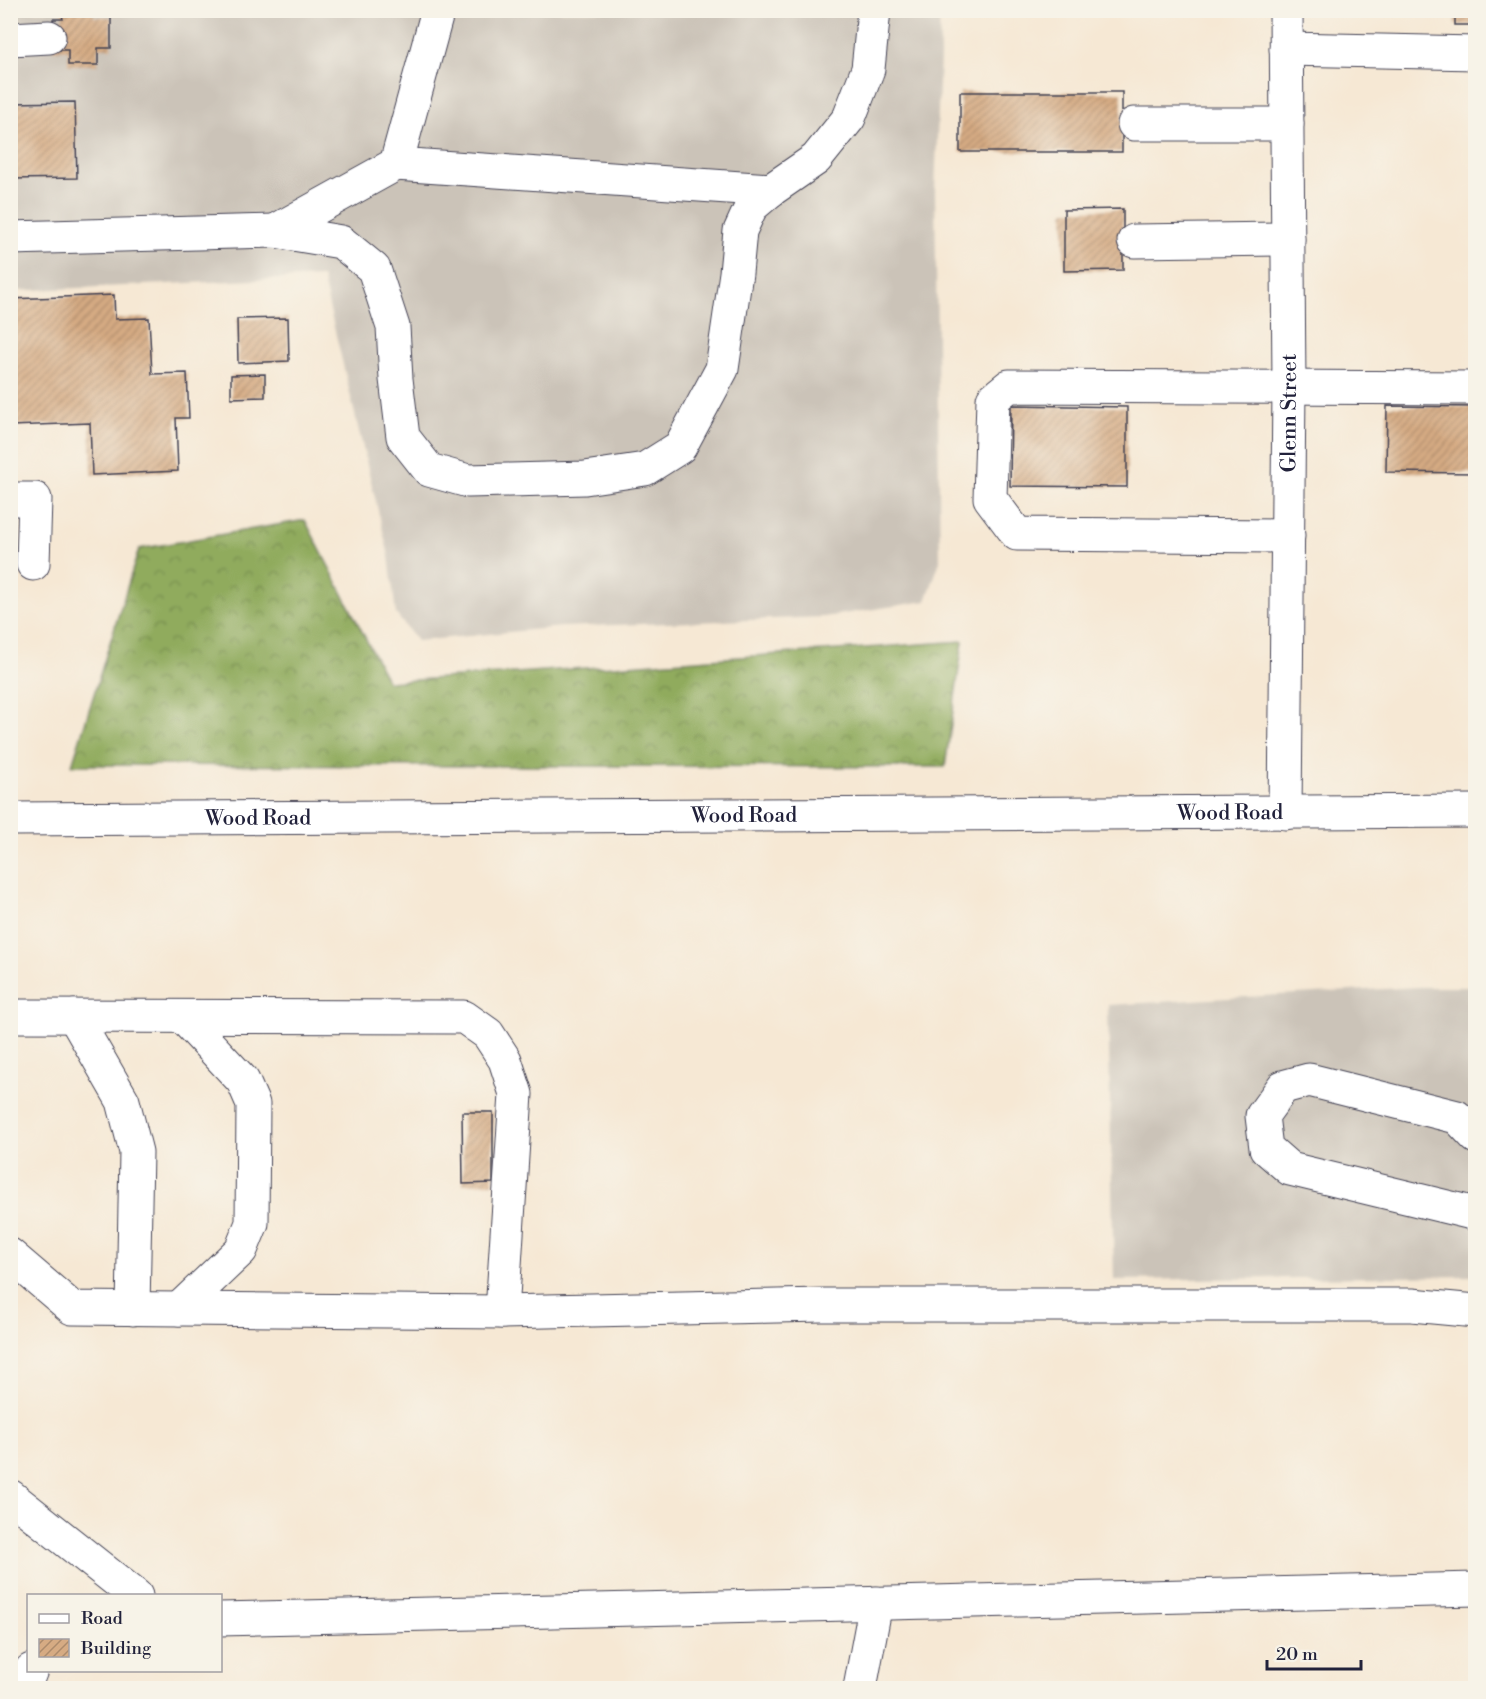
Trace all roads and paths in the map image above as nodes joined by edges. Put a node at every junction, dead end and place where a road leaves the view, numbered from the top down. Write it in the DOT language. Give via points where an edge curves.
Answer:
graph roads {
  1 [pos="438,10"];
  2 [pos="874,10"];
  3 [pos="1286,10"];
  4 [pos="49,37"];
  5 [pos="10,39"];
  6 [pos="1286,50"];
  7 [pos="1476,53"];
  8 [pos="1134,124"];
  9 [pos="1287,124"];
  10 [pos="396,164"];
  11 [pos="771,190"];
  12 [pos="275,231"];
  13 [pos="10,238"];
  14 [pos="1288,239"];
  15 [pos="1134,241"];
  16 [pos="1289,386"];
  17 [pos="1476,388"];
  18 [pos="10,499"];
  19 [pos="1288,536"];
  20 [pos="33,564"];
  21 [pos="1476,811"];
  22 [pos="1285,813"];
  23 [pos="10,819"];
  24 [pos="10,1016"];
  25 [pos="74,1016"];
  26 [pos="183,1017"];
  27 [pos="1476,1137"];
  28 [pos="1476,1214"];
  29 [pos="10,1255"];
  30 [pos="133,1309"];
  31 [pos="179,1309"];
  32 [pos="1476,1311"];
  33 [pos="502,1312"];
  34 [pos="10,1496"];
  35 [pos="1476,1589"];
  36 [pos="133,1594"];
  37 [pos="876,1603"];
  38 [pos="222,1619"];
  39 [pos="31,1672"];
  40 [pos="24,1689"];
  41 [pos="860,1689"];
  1 -- 10 [label="street"];
  2 -- 11 [label="street" via="868,69 849,118 816,159"];
  3 -- 6 [label="street, Glenn Street"];
  4 -- 5 [label="street"];
  6 -- 7 [label="street"];
  6 -- 9 [label="street, Glenn Street"];
  8 -- 9 [label="street"];
  9 -- 14 [label="street, Glenn Street"];
  10 -- 11 [label="street"];
  10 -- 12 [label="street"];
  11 -- 12 [label="street" via="751,207 740,231 722,369 680,447 645,469 585,478 468,481 429,470 403,437 393,327 374,269 341,242"];
  12 -- 13 [label="street"];
  14 -- 15 [label="street"];
  14 -- 16 [label="street, Glenn Street"];
  16 -- 17 [label="street"];
  16 -- 19 [label="street, Glenn Street"];
  16 -- 19 [label="street" via="1009,386 993,399 990,498 1017,534"];
  18 -- 20 [label="street" via="35,499"];
  19 -- 22 [label="street, Glenn Street"];
  21 -- 22 [label="street, Wood Road"];
  22 -- 23 [label="street, Wood Road"];
  24 -- 25 [label="street"];
  25 -- 26 [label="street"];
  25 -- 30 [label="street" via="123,1101 136,1152"];
  26 -- 31 [label="street" via="243,1081 253,1104 252,1223 241,1250"];
  26 -- 33 [label="street" via="464,1017 488,1034 505,1060 516,1094"];
  27 -- 28 [label="street" via="1457,1118 1309,1080 1283,1087 1262,1116 1266,1148 1290,1169"];
  29 -- 30 [label="street" via="72,1308"];
  30 -- 31 [label="street"];
  31 -- 33 [label="street"];
  32 -- 33 [label="street" via="1412,1305 821,1305"];
  34 -- 36 [label="street"];
  35 -- 37 [label="street"];
  37 -- 38 [label="street"];
  37 -- 41 [label="street"];
  39 -- 40 [label="street"];
}
